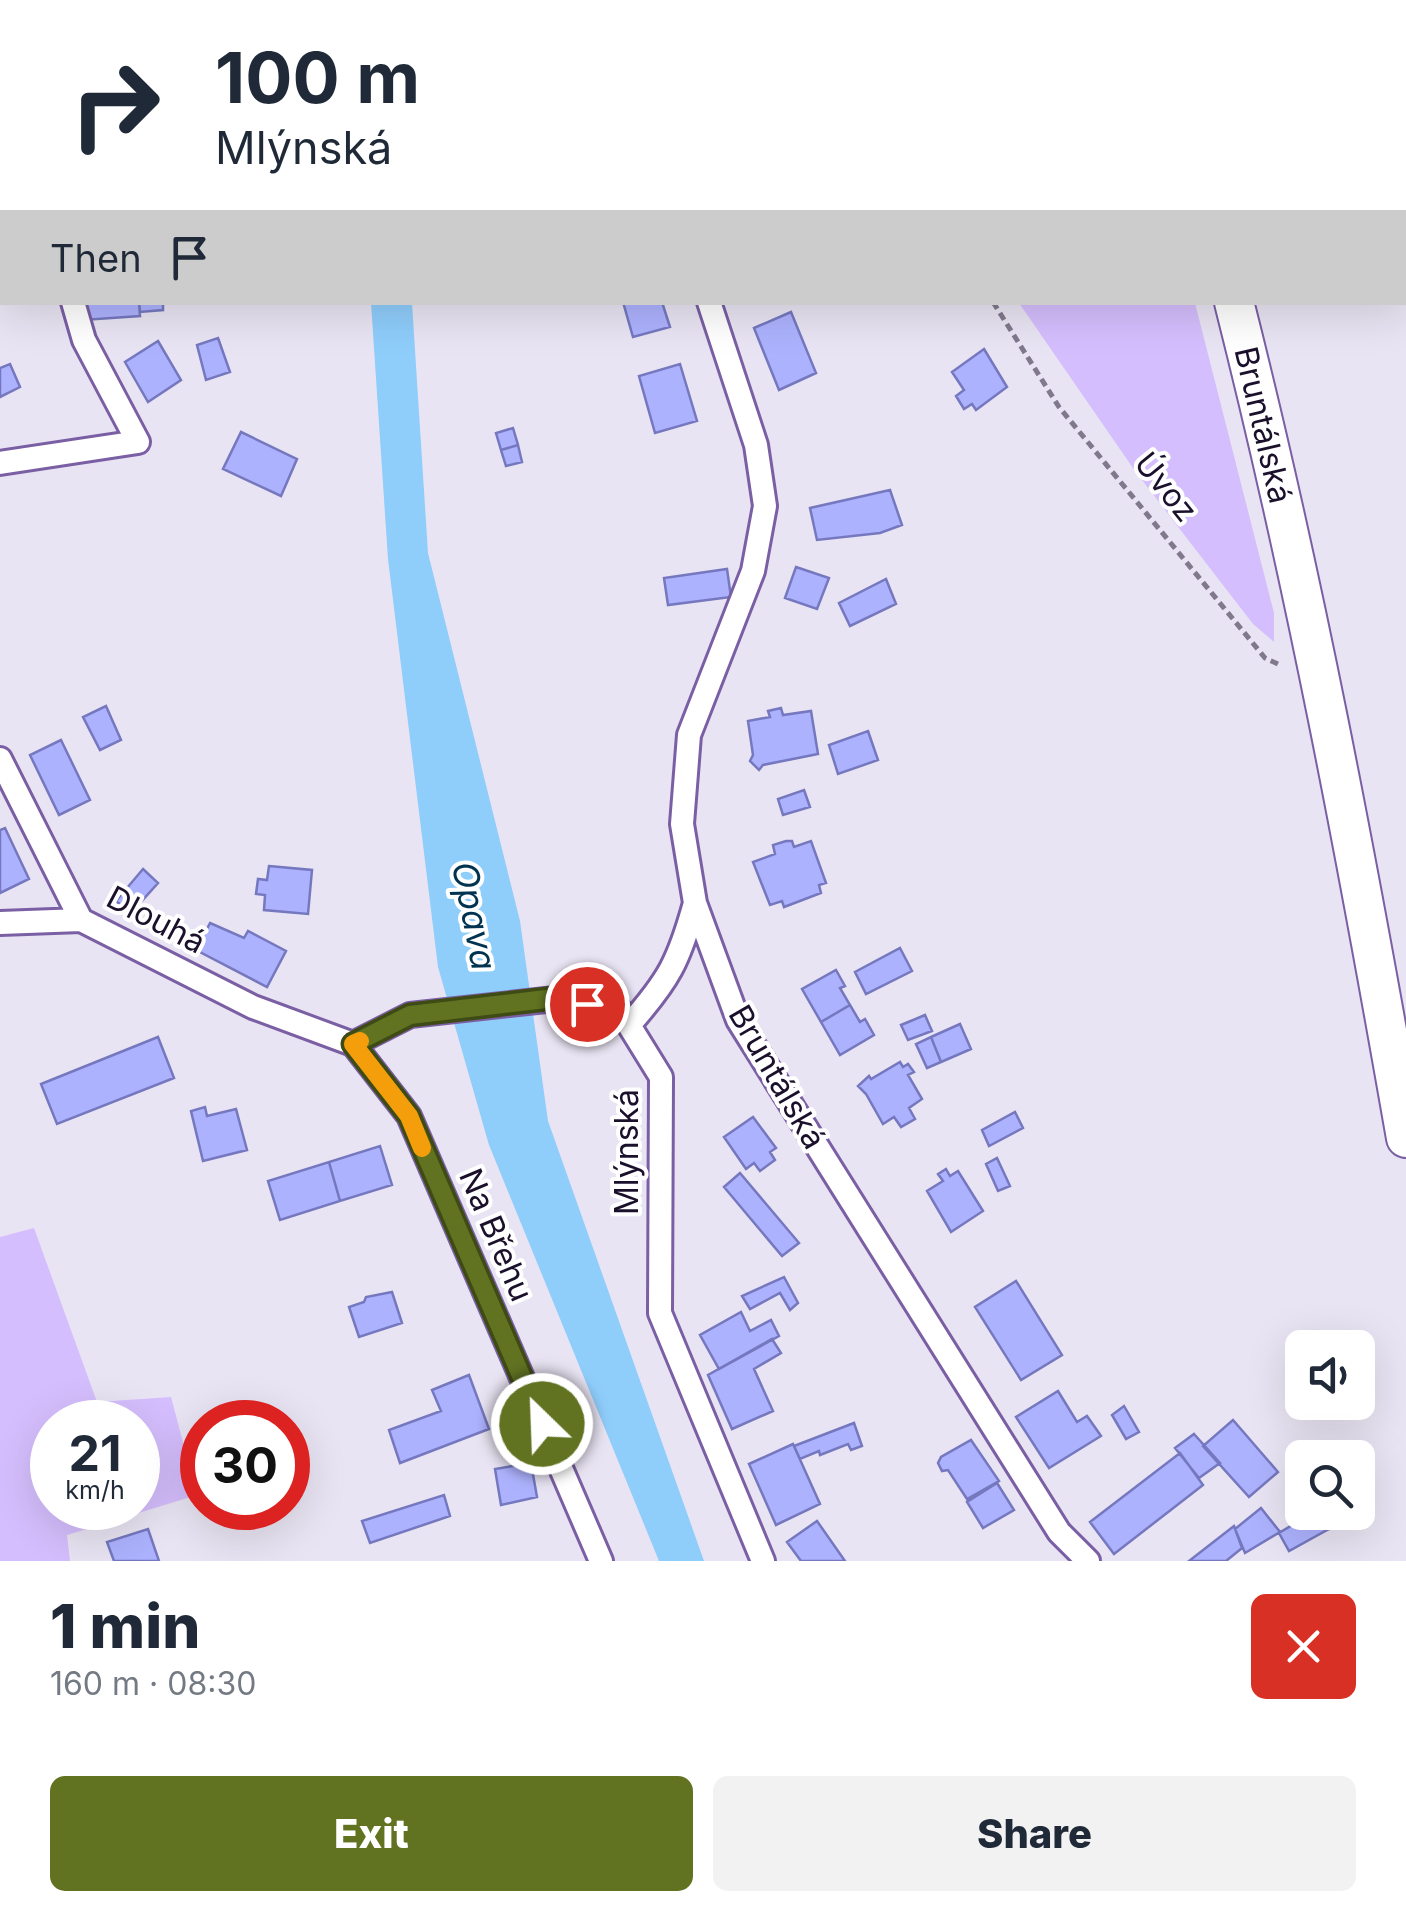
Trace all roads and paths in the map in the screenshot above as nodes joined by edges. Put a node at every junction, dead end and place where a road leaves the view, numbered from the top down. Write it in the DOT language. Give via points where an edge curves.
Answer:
graph roads {
  1 [pos="74,305"];
  2 [pos="710,305"];
  3 [pos="995,305"];
  4 [pos="1235,305"];
  5 [pos="0,463"];
  6 [pos="1318,682"];
  7 [pos="0,759"];
  8 [pos="694,903"];
  9 [pos="81,920"];
  10 [pos="0,924"];
  11 [pos="1395,1010"];
  12 [pos="629,1025"];
  13 [pos="353,1044"];
  14 [pos="1406,1138"];
  15 [pos="602,1561"];
  16 [pos="763,1561"];
  17 [pos="1088,1561"];
  1 -- 5 [label="street" via="84,340 138,442"];
  2 -- 8 [label="street, Bruntálská" via="756,445 765,506 753,571 689,735 682,824"];
  3 -- 6 [label="path, Úvoz" via="1058,407 1265,658"];
  4 -- 6 [label="main road, Bruntálská"];
  6 -- 11 [label="main road, Bruntálská"];
  7 -- 9 [label="street, Dlouhá"];
  8 -- 12 [label="street" via="662,988"];
  8 -- 17 [label="street, Bruntálská" via="738,1020 1058,1532"];
  9 -- 10 [label="street"];
  9 -- 13 [label="street, Dlouhá" via="253,1007"];
  11 -- 14 [label="main road, Bruntálská"];
  12 -- 13 [label="street" via="619,1009 555,998 410,1015"];
  12 -- 16 [label="street, Mlýnská" via="661,1076 660,1313"];
  13 -- 15 [label="street, Na Břehu" via="409,1116"];
}
